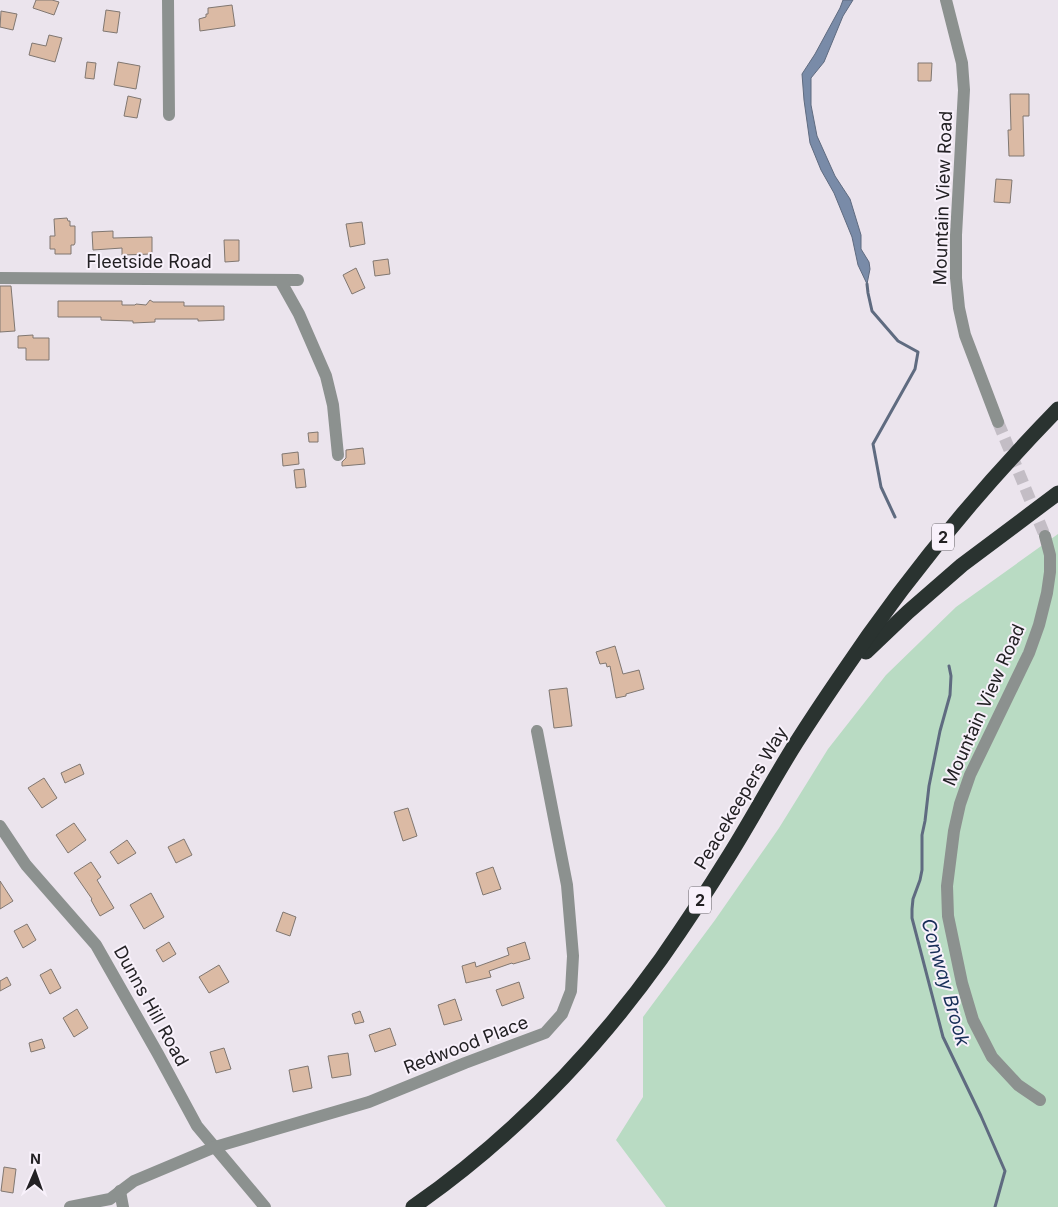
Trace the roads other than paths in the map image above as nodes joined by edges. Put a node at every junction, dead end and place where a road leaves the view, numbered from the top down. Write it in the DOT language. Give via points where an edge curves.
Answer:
graph roads {
  1 [pos="168,0"];
  2 [pos="946,0"];
  3 [pos="169,114"];
  4 [pos="0,278"];
  5 [pos="280,280"];
  6 [pos="298,280"];
  7 [pos="1058,409"];
  8 [pos="998,422"];
  9 [pos="338,455"];
  10 [pos="1058,493"];
  11 [pos="1045,536"];
  12 [pos="841,675"];
  13 [pos="537,731"];
  14 [pos="0,826"];
  15 [pos="1040,1100"];
  16 [pos="215,1147"];
  17 [pos="120,1191"];
  18 [pos="70,1207"];
  19 [pos="123,1207"];
  20 [pos="265,1207"];
  21 [pos="413,1207"];
  1 -- 3 [label="street"];
  2 -- 8 [label="street, Mountain View Road" via="962,63 964,90 956,235 958,308"];
  4 -- 5 [label="street, Fleetside Road"];
  5 -- 6 [label="street, Fleetside Road"];
  5 -- 9 [label="street" via="326,376"];
  7 -- 12 [label="highway, Peacekeepers Way / 2" via="1018,449 929,554"];
  10 -- 12 [label="highway" via="962,565"];
  11 -- 15 [label="street, Mountain View Road" via="1050,555 1048,593 1029,652 963,794 954,831 947,886 948,916 973,1020 992,1057 1018,1085"];
  12 -- 21 [label="highway, Peacekeepers Way / 2" via="727,859 621,1012 534,1108 486,1151"];
  13 -- 16 [label="street, Redwood Place" via="567,886 573,956 571,991 562,1014 545,1033 369,1102"];
  14 -- 16 [label="street, Dunns Hill Road" via="26,865 96,945 197,1126"];
  16 -- 17 [label="street, Redwood Place" via="134,1181"];
  16 -- 20 [label="street, Dunns Hill Road"];
  17 -- 18 [label="street, Redwood Place" via="110,1199"];
  17 -- 19 [label="street"];
}
